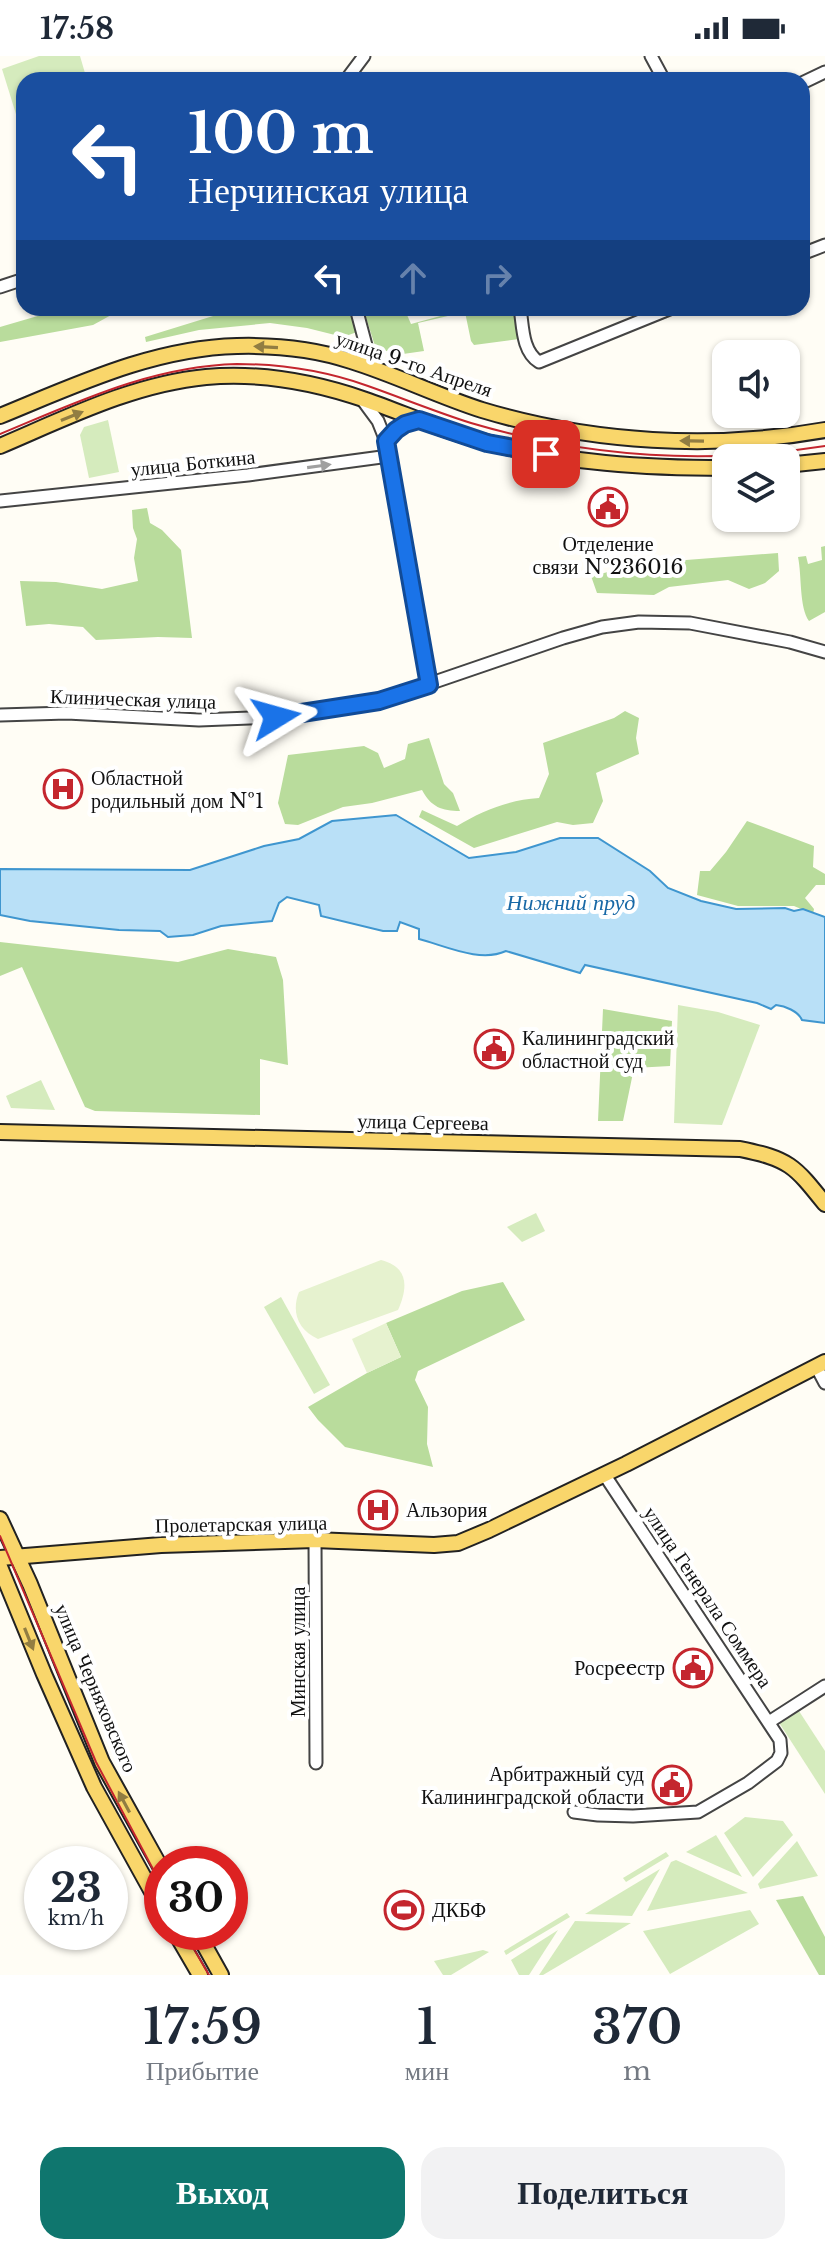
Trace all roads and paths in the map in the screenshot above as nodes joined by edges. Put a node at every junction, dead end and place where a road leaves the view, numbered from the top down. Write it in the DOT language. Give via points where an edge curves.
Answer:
graph roads {
  1 [pos="358,316"];
  2 [pos="521,316"];
  3 [pos="652,316"];
  4 [pos="363,334"];
  5 [pos="343,359"];
  6 [pos="372,368"];
  7 [pos="361,398"];
  8 [pos="0,416"];
  9 [pos="419,420"];
  10 [pos="825,430"];
  11 [pos="386,441"];
  12 [pos="0,446"];
  13 [pos="389,456"];
  14 [pos="825,461"];
  15 [pos="800,464"];
  16 [pos="712,468"];
  17 [pos="0,501"];
  18 [pos="825,652"];
  19 [pos="429,685"];
  20 [pos="0,715"];
  21 [pos="0,1132"];
  22 [pos="825,1204"];
  23 [pos="821,1364"];
  24 [pos="825,1383"];
  25 [pos="604,1474"];
  26 [pos="0,1519"];
  27 [pos="315,1540"];
  28 [pos="18,1556"];
  29 [pos="0,1558"];
  30 [pos="0,1567"];
  31 [pos="64,1666"];
  32 [pos="44,1674"];
  33 [pos="825,1686"];
  34 [pos="769,1722"];
  35 [pos="316,1763"];
  36 [pos="574,1812"];
  37 [pos="149,1846"];
  38 [pos="144,1877"];
  39 [pos="185,1950"];
  40 [pos="207,1950"];
  41 [pos="200,1975"];
  42 [pos="221,1975"];
  1 -- 4 [label="street"];
  2 -- 3 [label="street" via="525,343 539,362"];
  4 -- 5 [label="street" via="358,348"];
  4 -- 6 [label="street"];
  5 -- 6 [label="main road, улица 9-го Апреля"];
  5 -- 8 [label="main road, улица 9-го Апреля, one-way" via="269,347 184,351 109,372"];
  10 -- 6 [label="main road, улица 9-го Апреля, one-way" via="706,441 563,429 487,411"];
  7 -- 9 [label="main road"];
  7 -- 11 [label="street"];
  12 -- 7 [label="main road, one-way" via="124,395 191,379 269,377"];
  9 -- 11 [label="street" via="405,424"];
  9 -- 16 [label="main road" via="487,443 572,458"];
  11 -- 13 [label="street"];
  17 -- 13 [label="street, улица Боткина, one-way"];
  13 -- 19 [label="street"];
  14 -- 15 [label="main road"];
  18 -- 19 [label="street, Клиническая улица" via="690,623 639,622 563,638"];
  19 -- 20 [label="street, Клиническая улица" via="379,701 276,717"];
  21 -- 22 [label="main road, улица Сергеева" via="740,1149 788,1163"];
  23 -- 24 [label="street"];
  23 -- 25 [label="main road, Пролетарская улица"];
  25 -- 27 [label="main road, Пролетарская улица" via="458,1543"];
  25 -- 34 [label="street, улица Генерала Соммера"];
  26 -- 28 [label="main road, улица Черняховского"];
  27 -- 28 [label="main road, Пролетарская улица"];
  27 -- 35 [label="street, Минская улица"];
  28 -- 29 [label="main road, Пролетарская улица"];
  28 -- 31 [label="main road, улица Черняховского"];
  30 -- 32 [label="main road, улица Черняховского, one-way"];
  31 -- 32 [label="main road"];
  37 -- 31 [label="main road, улица Черняховского, one-way" via="102,1762"];
  32 -- 38 [label="main road, улица Черняховского" via="94,1787"];
  33 -- 34 [label="street"];
  34 -- 36 [label="street, улица Генерала Соммера" via="780,1740 777,1761 698,1812"];
  39 -- 41 [label="main road"];
  40 -- 42 [label="main road"];
}
